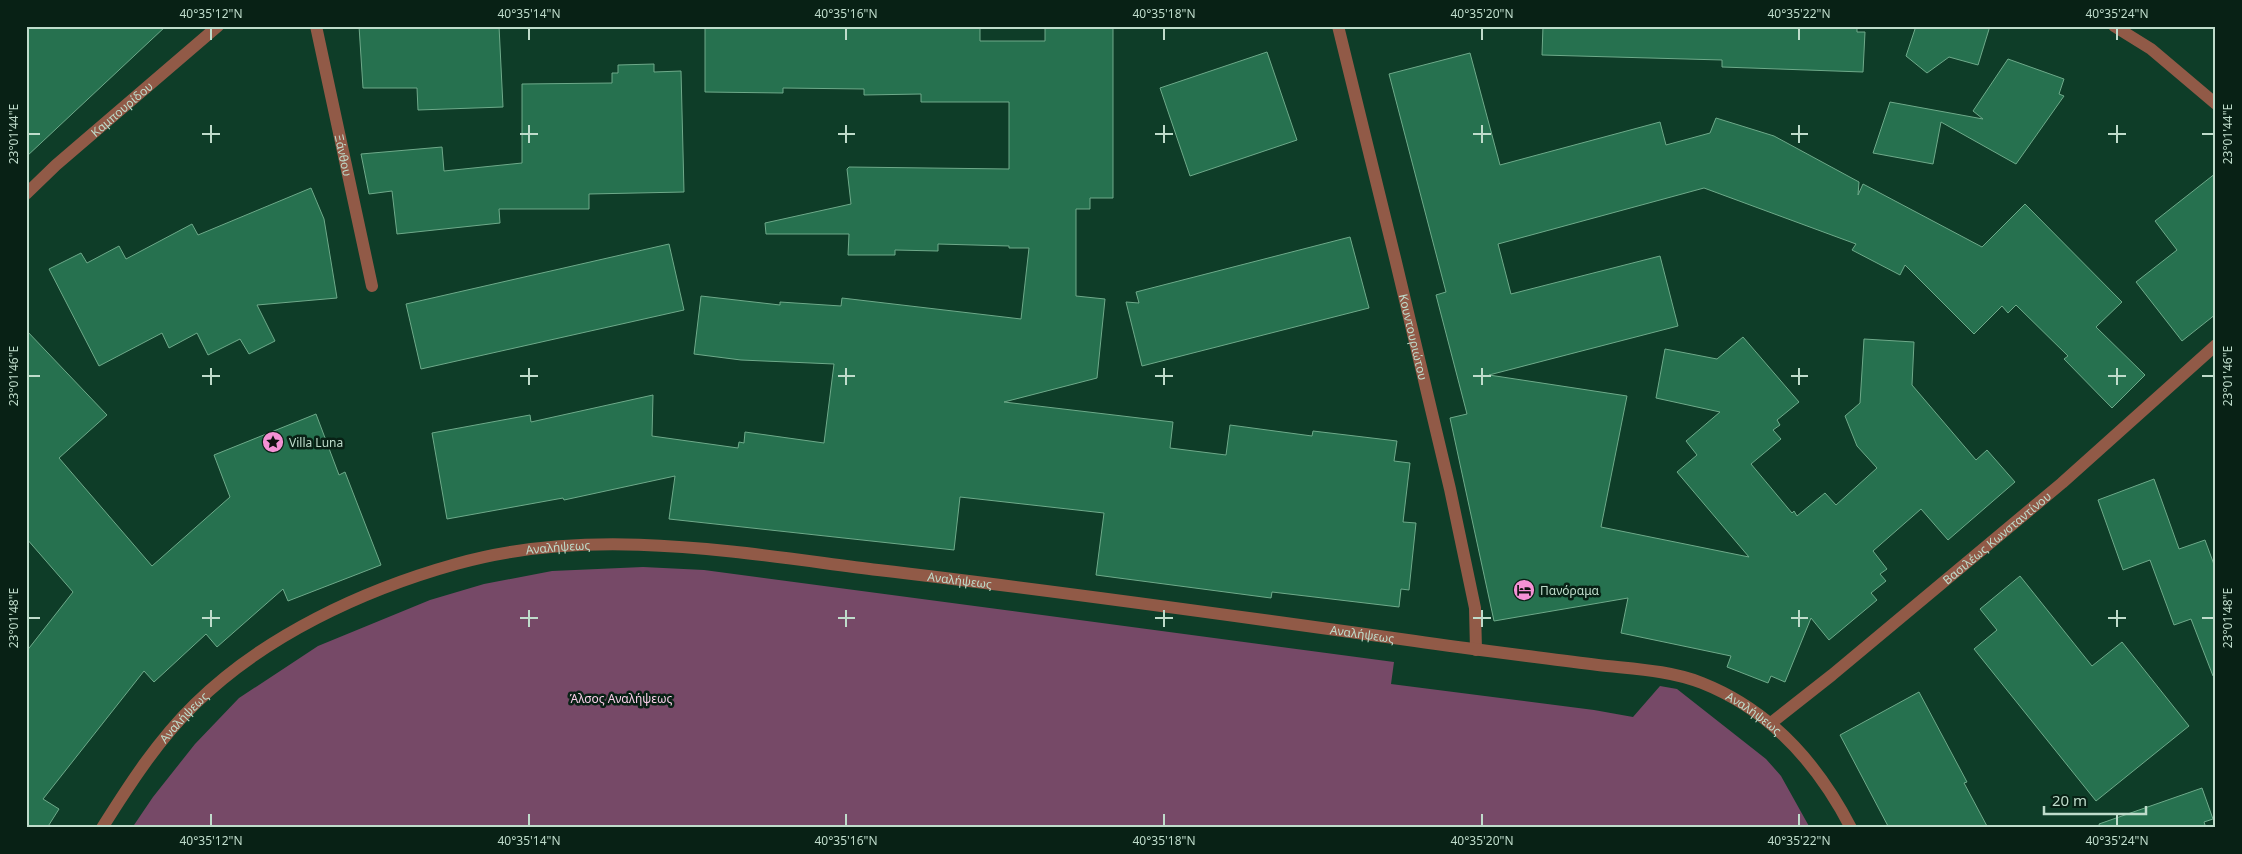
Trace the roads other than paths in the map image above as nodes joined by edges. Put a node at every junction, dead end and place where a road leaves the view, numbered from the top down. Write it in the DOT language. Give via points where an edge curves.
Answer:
graph roads {
  1 [pos="218,26"];
  2 [pos="316,26"];
  3 [pos="1338,26"];
  4 [pos="2114,26"];
  5 [pos="2216,104"];
  6 [pos="26,194"];
  7 [pos="372,286"];
  8 [pos="2216,344"];
  9 [pos="1476,650"];
  10 [pos="1771,723"];
  11 [pos="102,828"];
  12 [pos="1851,828"];
  1 -- 6 [label="street, Καμπουρίδου"];
  2 -- 7 [label="street, Ξάνθου"];
  3 -- 9 [label="street, Κουντουριώτου" via="1450,489 1475,608"];
  4 -- 5 [label="street" via="2151,49"];
  8 -- 10 [label="street, Βασιλέως Κωνσταντίνου" via="2062,483"];
  9 -- 10 [label="street, Αναλήψεως" via="1682,676 1717,690"];
  9 -- 11 [label="street, Αναλήψεως" via="1058,591 740,554 648,546 545,547 432,571 334,610 266,647 218,682 191,707 130,785"];
  10 -- 12 [label="street, Αναλήψεως" via="1813,766"];
}
